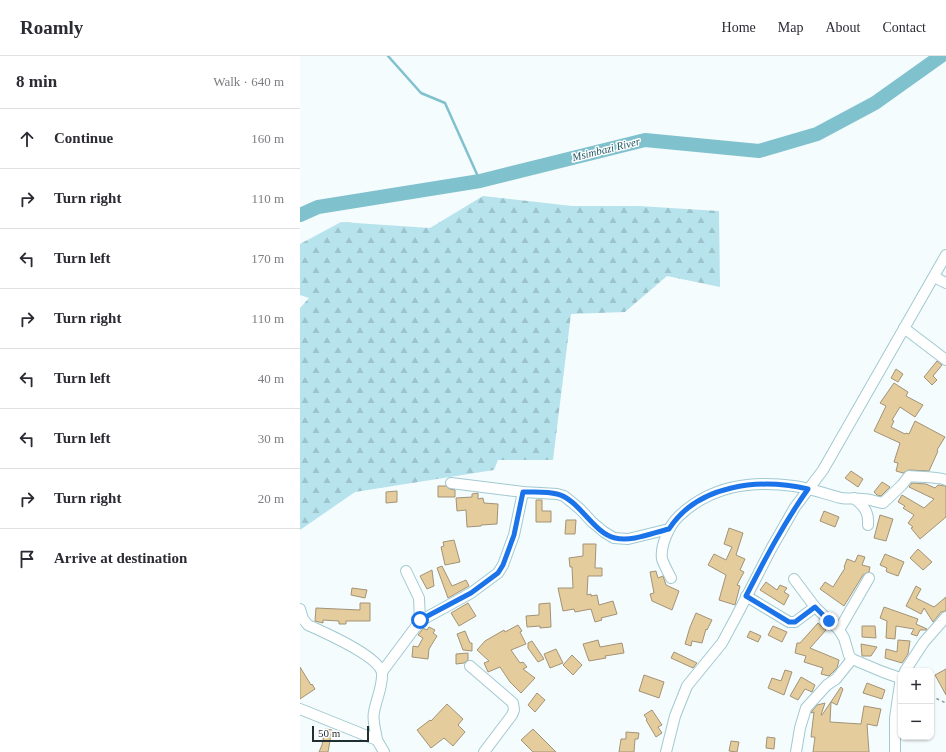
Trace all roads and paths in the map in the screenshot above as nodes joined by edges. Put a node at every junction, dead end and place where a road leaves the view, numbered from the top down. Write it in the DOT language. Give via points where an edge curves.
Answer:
graph roads {
  1 [pos="946,255"];
  2 [pos="934,277"];
  3 [pos="946,283"];
  4 [pos="904,328"];
  5 [pos="946,360"];
  6 [pos="946,480"];
  7 [pos="451,483"];
  8 [pos="808,489"];
  9 [pos="523,492"];
  10 [pos="854,498"];
  11 [pos="868,525"];
  12 [pos="669,529"];
  13 [pos="406,571"];
  14 [pos="671,578"];
  15 [pos="869,578"];
  16 [pos="794,579"];
  17 [pos="746,596"];
  18 [pos="815,607"];
  19 [pos="300,609"];
  20 [pos="946,617"];
  21 [pos="420,620"];
  22 [pos="839,630"];
  23 [pos="852,659"];
  24 [pos="470,666"];
  25 [pos="907,668"];
  26 [pos="382,672"];
  27 [pos="898,674"];
  28 [pos="934,697"];
  29 [pos="898,700"];
  30 [pos="946,703"];
  31 [pos="300,709"];
  32 [pos="377,740"];
  33 [pos="384,752"];
  34 [pos="484,752"];
  35 [pos="666,752"];
  36 [pos="796,752"];
  37 [pos="895,752"];
  1 -- 2 [label="street"];
  2 -- 3 [label="street"];
  2 -- 4 [label="street"];
  4 -- 5 [label="street"];
  4 -- 8 [label="street" via="823,470"];
  6 -- 10 [label="street" via="909,476 883,503"];
  7 -- 9 [label="street"];
  8 -- 10 [label="street"];
  8 -- 12 [label="street" via="765,483 727,488 703,498 687,509"];
  8 -- 17 [label="street" via="795,507"];
  9 -- 12 [label="street" via="564,496 614,538 628,539"];
  9 -- 21 [label="street" via="514,535 498,573 471,593"];
  10 -- 11 [label="street" via="866,511"];
  12 -- 14 [label="street" via="662,561"];
  13 -- 21 [label="street" via="419,598"];
  15 -- 22 [label="street"];
  16 -- 18 [label="street"];
  17 -- 18 [label="street" via="789,622 795,622"];
  17 -- 35 [label="street" via="722,643 687,686 675,716"];
  18 -- 22 [label="street"];
  19 -- 26 [label="street" via="308,625 352,646 375,663"];
  20 -- 25 [label="street" via="924,642"];
  21 -- 26 [label="street"];
  22 -- 23 [label="street"];
  23 -- 27 [label="street"];
  23 -- 36 [label="street" via="836,679 806,708"];
  24 -- 34 [label="street" via="513,704 514,710"];
  26 -- 32 [label="street" via="374,714"];
  28 -- 30 [label="path"];
  29 -- 37 [label="street"];
  31 -- 32 [label="street"];
  32 -- 33 [label="street"];
}
